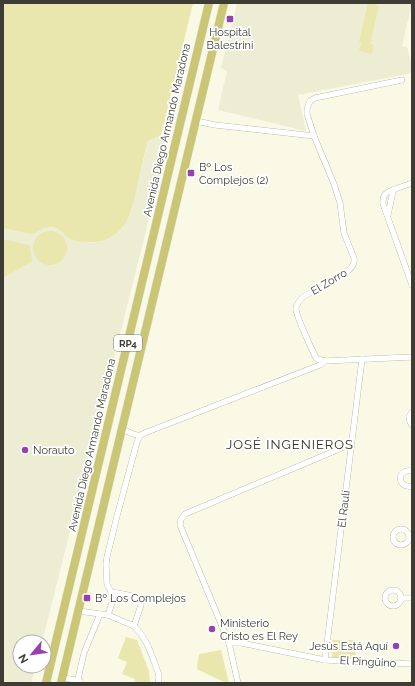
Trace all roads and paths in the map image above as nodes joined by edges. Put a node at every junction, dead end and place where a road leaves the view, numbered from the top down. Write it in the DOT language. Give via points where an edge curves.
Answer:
graph roads {
  1 [pos="209,3"];
  2 [pos="224,3"];
  3 [pos="402,80"];
  4 [pos="196,121"];
  5 [pos="314,136"];
  6 [pos="412,183"];
  7 [pos="412,285"];
  8 [pos="412,357"];
  9 [pos="362,359"];
  10 [pos="325,361"];
  11 [pos="412,412"];
  12 [pos="412,425"];
  13 [pos="122,429"];
  14 [pos="140,436"];
  15 [pos="352,445"];
  16 [pos="412,471"];
  17 [pos="412,486"];
  18 [pos="115,593"];
  19 [pos="401,598"];
  20 [pos="412,598"];
  21 [pos="78,610"];
  22 [pos="100,614"];
  23 [pos="108,615"];
  24 [pos="134,626"];
  25 [pos="230,643"];
  26 [pos="325,660"];
  27 [pos="412,664"];
  28 [pos="62,681"];
  29 [pos="79,682"];
  30 [pos="46,683"];
  31 [pos="158,683"];
  32 [pos="238,683"];
  1 -- 30 [label="main road, Avenida Diego Armando Maradona / RP4"];
  2 -- 4 [label="main road, RP4"];
  3 -- 5 [label="street, El Zorro" via="310,101 307,114"];
  4 -- 5 [label="street"];
  4 -- 13 [label="main road, RP4"];
  5 -- 10 [label="street, El Zorro" via="334,184 340,203 344,233 355,262 348,271 299,300 296,307 296,313 315,356"];
  6 -- 7 [label="street" via="393,191 388,216"];
  8 -- 9 [label="street"];
  9 -- 10 [label="street"];
  9 -- 15 [label="street, El Raulí"];
  10 -- 14 [label="street"];
  11 -- 12 [label="street" via="409,417"];
  13 -- 14 [label="street"];
  13 -- 21 [label="main road, RP4"];
  14 -- 18 [label="street" via="116,516 107,557 107,584 111,592"];
  15 -- 25 [label="street" via="183,515 180,525"];
  15 -- 26 [label="street, El Raulí"];
  16 -- 17 [label="street" via="404,472 400,479 402,484"];
  18 -- 23 [label="street"];
  18 -- 24 [label="street" via="141,602"];
  19 -- 20 [label="street"];
  21 -- 22 [label="street"];
  21 -- 28 [label="main road, RP4"];
  22 -- 23 [label="street"];
  22 -- 29 [label="street" via="84,653"];
  23 -- 24 [label="street"];
  24 -- 31 [label="street" via="146,641 158,672"];
  25 -- 26 [label="street, El Pingüino"];
  25 -- 32 [label="street"];
  26 -- 27 [label="street, El Pingüino"];
  28 -- 29 [label="street"];
}
